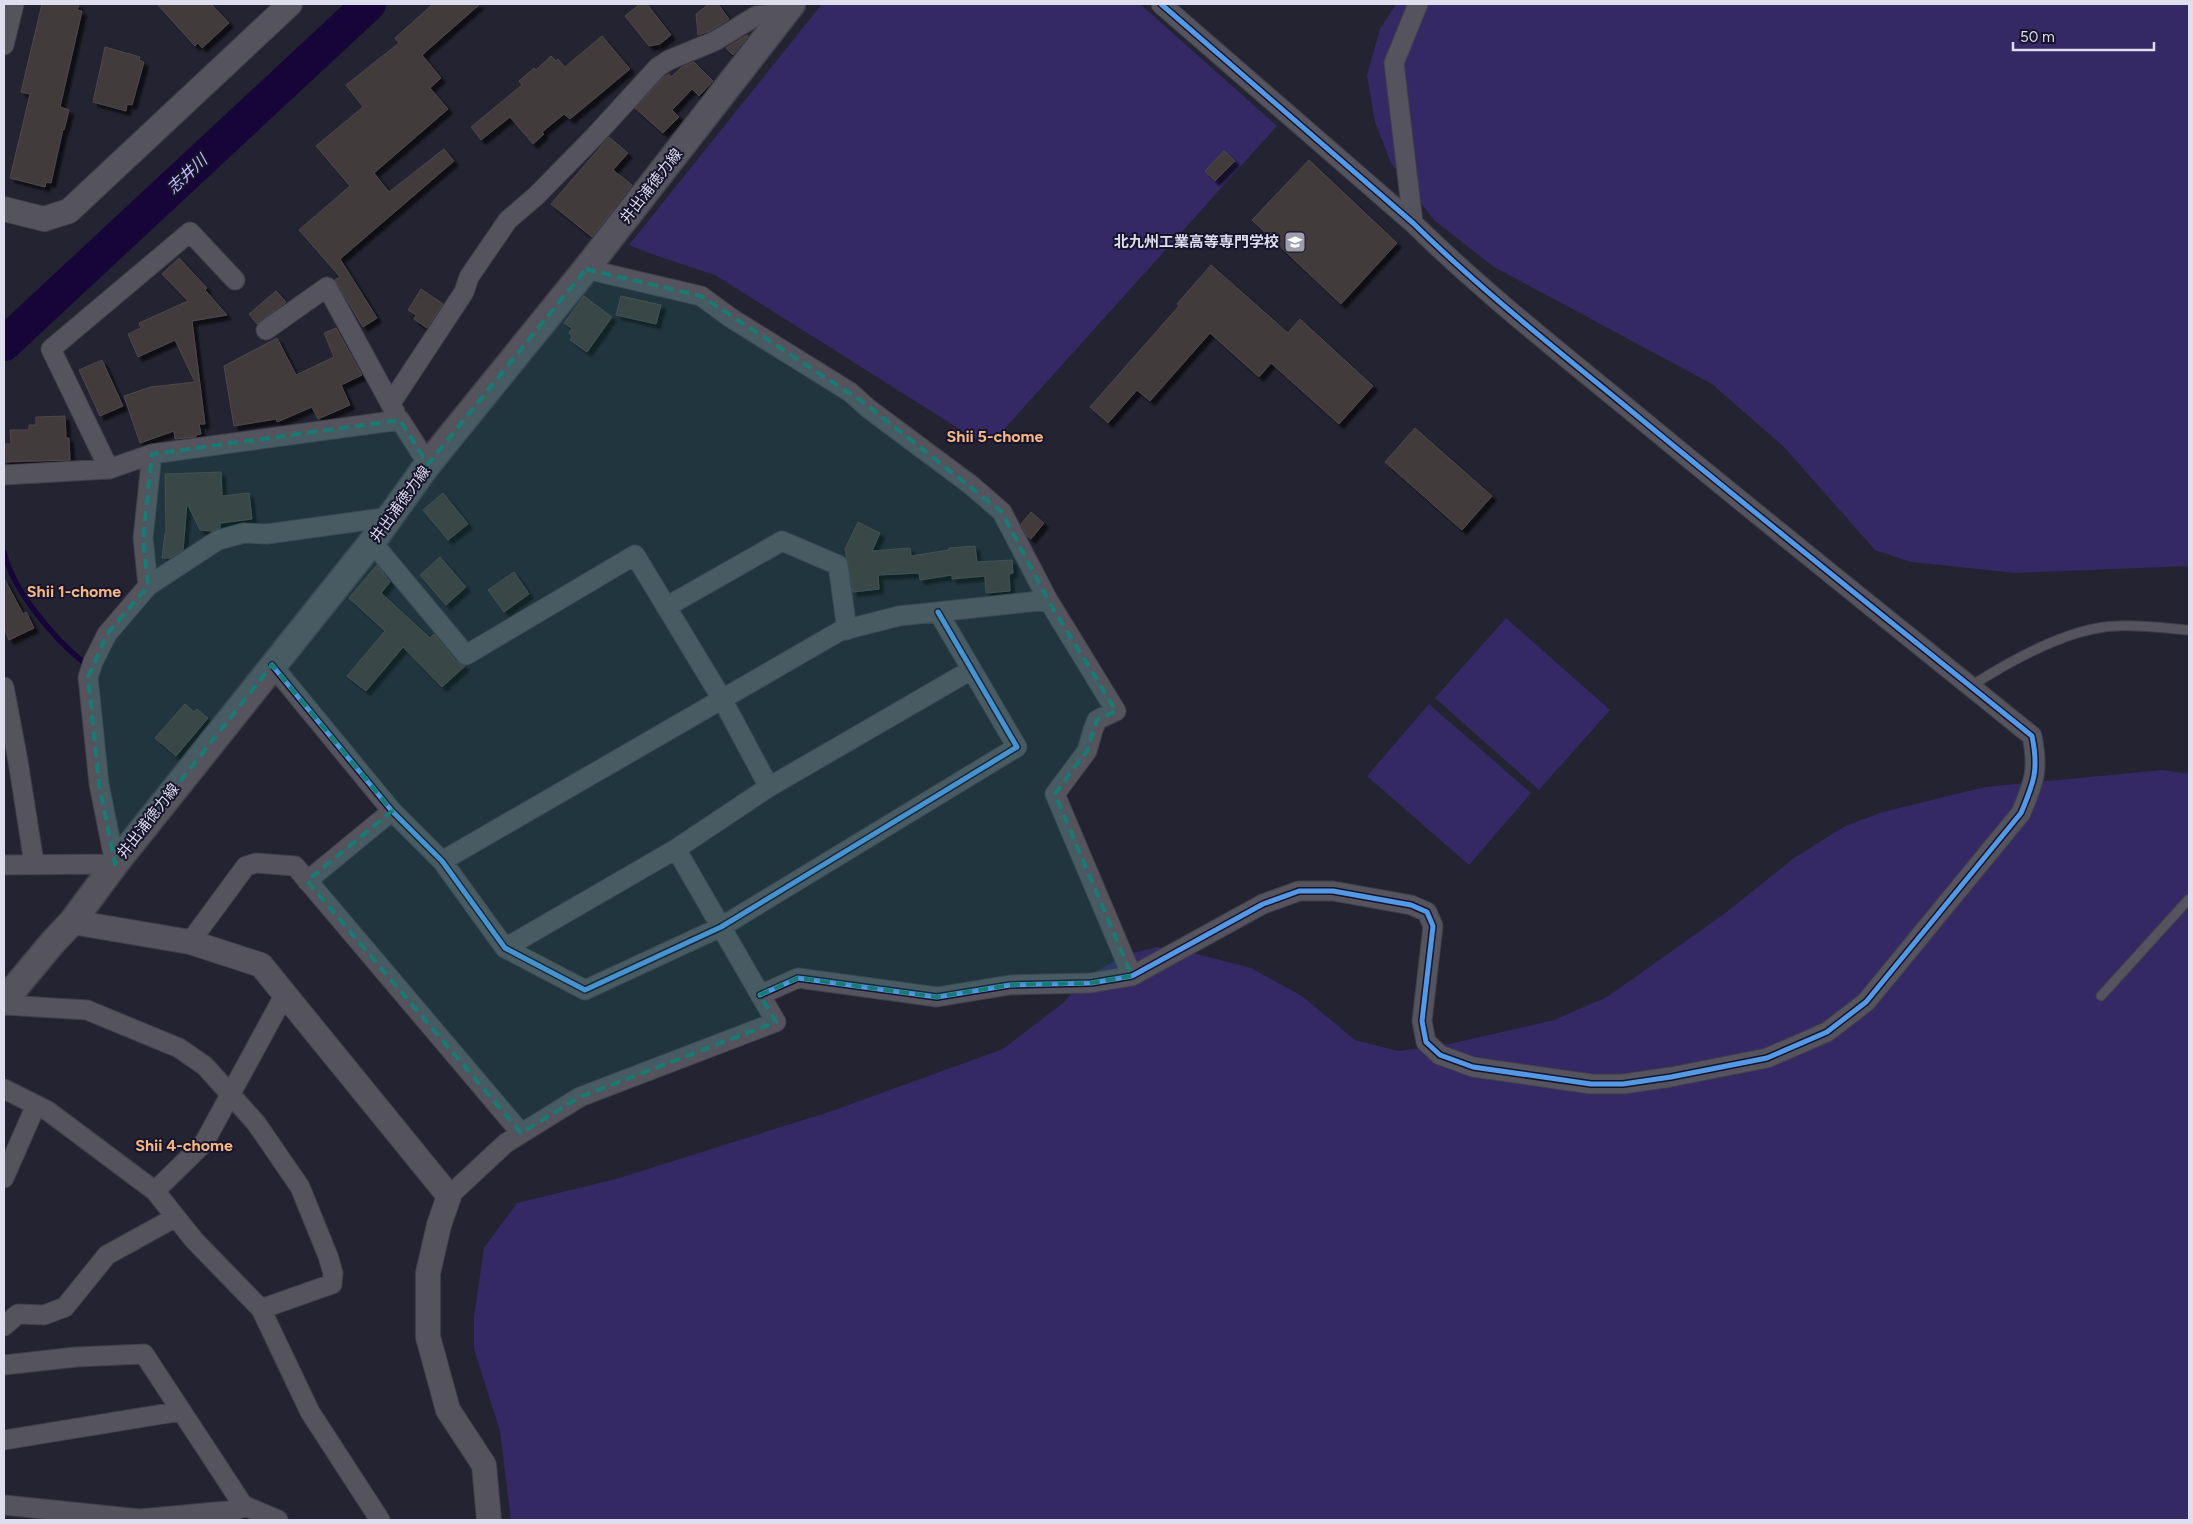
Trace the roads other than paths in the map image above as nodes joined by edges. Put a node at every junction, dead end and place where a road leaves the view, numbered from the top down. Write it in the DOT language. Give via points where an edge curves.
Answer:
graph roads {
  1 [pos="14,4"];
  2 [pos="290,4"];
  3 [pos="1161,4"];
  4 [pos="1418,4"];
  5 [pos="789,8"];
  6 [pos="4,45"];
  7 [pos="4,208"];
  8 [pos="1413,223"];
  9 [pos="586,269"];
  10 [pos="235,280"];
  11 [pos="266,330"];
  12 [pos="395,412"];
  13 [pos="152,454"];
  14 [pos="428,464"];
  15 [pos="110,468"];
  16 [pos="4,475"];
  17 [pos="390,517"];
  18 [pos="372,542"];
  19 [pos="148,586"];
  20 [pos="1048,600"];
  21 [pos="666,607"];
  22 [pos="938,612"];
  23 [pos="847,630"];
  24 [pos="2189,630"];
  25 [pos="272,665"];
  26 [pos="971,670"];
  27 [pos="1970,686"];
  28 [pos="4,687"];
  29 [pos="722,699"];
  30 [pos="769,787"];
  31 [pos="392,811"];
  32 [pos="676,850"];
  33 [pos="442,861"];
  34 [pos="34,863"];
  35 [pos="4,864"];
  36 [pos="115,864"];
  37 [pos="307,881"];
  38 [pos="2189,898"];
  39 [pos="72,922"];
  40 [pos="721,927"];
  41 [pos="190,942"];
  42 [pos="505,948"];
  43 [pos="1132,976"];
  44 [pos="285,994"];
  45 [pos="760,995"];
  46 [pos="2101,996"];
  47 [pos="4,1001"];
  48 [pos="4,1005"];
  49 [pos="4,1089"];
  50 [pos="230,1094"];
  51 [pos="36,1105"];
  52 [pos="521,1133"];
  53 [pos="4,1178"];
  54 [pos="155,1191"];
  55 [pos="449,1196"];
  56 [pos="176,1217"];
  57 [pos="261,1309"];
  58 [pos="4,1326"];
  59 [pos="4,1365"];
  60 [pos="181,1410"];
  61 [pos="4,1440"];
  62 [pos="4,1505"];
  63 [pos="242,1505"];
  64 [pos="278,1520"];
  65 [pos="380,1520"];
  66 [pos="489,1520"];
  1 -- 6 [label="street"];
  2 -- 7 [label="street" via="69,211 44,219"];
  3 -- 8 [label="street"];
  4 -- 8 [label="street" via="1394,63"];
  5 -- 9 [label="main road, 井出浦徳力線"];
  5 -- 12 [label="street" via="756,16 715,41 658,67 536,196 508,220 469,277 464,292"];
  8 -- 27 [label="street" via="1445,255 1516,315"];
  9 -- 14 [label="main road, 井出浦徳力線"];
  9 -- 20 [label="street" via="701,296 850,392 971,484 1002,512"];
  10 -- 15 [label="street" via="190,232 51,349"];
  11 -- 12 [label="street" via="327,287"];
  12 -- 13 [label="street"];
  12 -- 14 [label="street"];
  13 -- 15 [label="street"];
  13 -- 19 [label="street" via="143,538"];
  14 -- 17 [label="main road, 井出浦徳力線"];
  15 -- 16 [label="street"];
  17 -- 18 [label="main road, 井出浦徳力線"];
  17 -- 19 [label="street" via="267,534 244,533 218,540"];
  18 -- 21 [label="street" via="466,655 635,555"];
  18 -- 25 [label="main road, 井出浦徳力線"];
  19 -- 36 [label="street" via="107,634 88,677 99,784"];
  20 -- 22 [label="street"];
  20 -- 43 [label="street" via="1116,711 1098,720 1087,751 1055,794"];
  21 -- 23 [label="street" via="782,541 838,565"];
  21 -- 29 [label="street"];
  22 -- 23 [label="street" via="899,616"];
  22 -- 26 [label="street"];
  23 -- 29 [label="street"];
  24 -- 27 [label="lane" via="2116,626 2082,630 2009,661"];
  25 -- 31 [label="street"];
  25 -- 36 [label="main road, 井出浦徳力線"];
  26 -- 30 [label="street"];
  26 -- 40 [label="street" via="1017,747"];
  27 -- 43 [label="street" via="2032,736 2036,758 2034,783 2021,812 1866,1002 1827,1032 1767,1058 1671,1077 1623,1084 1591,1084 1473,1067 1440,1055 1426,1042 1422,1021 1433,926 1427,912 1411,905 1333,891 1299,891 1263,904"];
  28 -- 34 [label="street"];
  29 -- 30 [label="street"];
  29 -- 33 [label="street"];
  30 -- 32 [label="street"];
  31 -- 33 [label="street"];
  31 -- 37 [label="street"];
  32 -- 40 [label="street"];
  32 -- 42 [label="street"];
  33 -- 42 [label="street"];
  34 -- 35 [label="street"];
  34 -- 36 [label="street"];
  36 -- 39 [label="main road, 井出浦徳力線"];
  37 -- 41 [label="street" via="295,866 256,863 246,866"];
  37 -- 52 [label="street"];
  38 -- 46 [label="lane"];
  39 -- 41 [label="street"];
  39 -- 47 [label="main road, 井出浦徳力線"];
  40 -- 42 [label="street" via="585,990"];
  40 -- 45 [label="street"];
  41 -- 44 [label="street" via="261,965"];
  43 -- 45 [label="street" via="1091,983 1010,984 936,997 798,978"];
  44 -- 50 [label="street"];
  44 -- 55 [label="street"];
  45 -- 52 [label="street" via="776,1022 580,1097"];
  48 -- 50 [label="street" via="86,1010 179,1048 205,1066"];
  49 -- 51 [label="street"];
  50 -- 54 [label="street" via="204,1143"];
  50 -- 57 [label="street" via="256,1123 300,1187 333,1273 332,1284"];
  51 -- 53 [label="street"];
  51 -- 54 [label="street"];
  52 -- 55 [label="street"];
  54 -- 56 [label="street"];
  55 -- 66 [label="street" via="428,1273 428,1337 448,1410 484,1465"];
  56 -- 57 [label="street"];
  56 -- 58 [label="street" via="108,1255 65,1307 44,1316 18,1314"];
  57 -- 65 [label="street" via="310,1412"];
  59 -- 60 [label="street" via="144,1354"];
  60 -- 61 [label="street"];
  60 -- 63 [label="street"];
  62 -- 63 [label="street" via="140,1519 237,1510"];
  63 -- 64 [label="street"];
}
